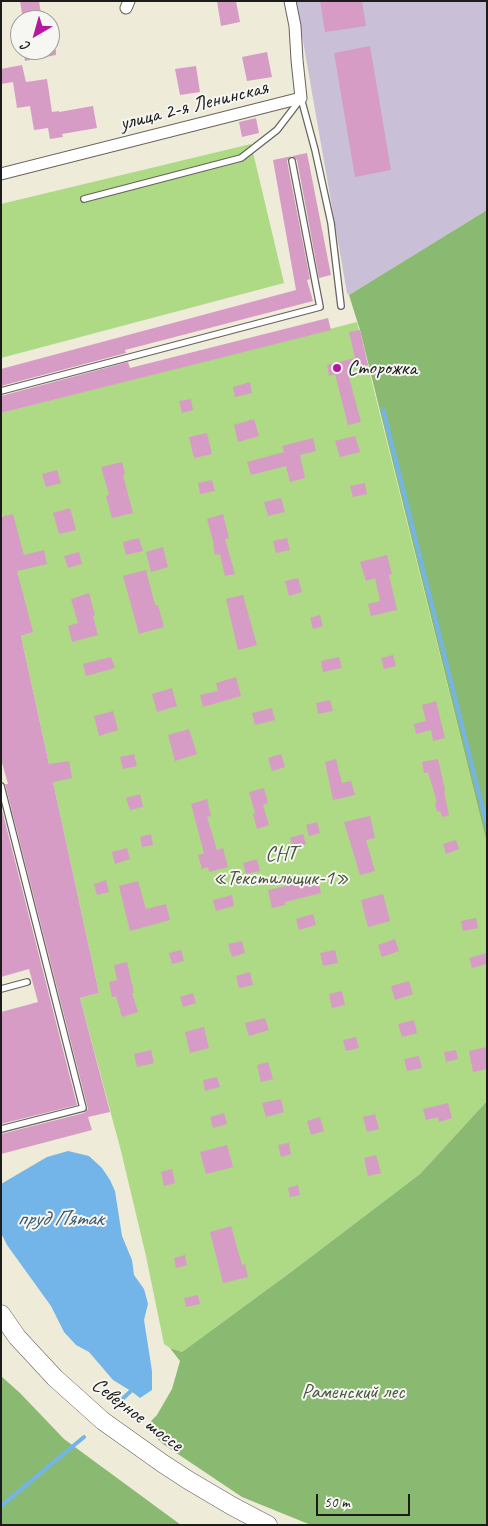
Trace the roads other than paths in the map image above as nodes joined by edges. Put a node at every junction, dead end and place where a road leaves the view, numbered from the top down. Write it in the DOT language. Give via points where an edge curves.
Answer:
graph roads {
  1 [pos="290,1"];
  2 [pos="301,98"];
  3 [pos="292,161"];
  4 [pos="1,174"];
  5 [pos="84,199"];
  6 [pos="341,306"];
  7 [pos="1,390"];
  8 [pos="1,786"];
  9 [pos="27,982"];
  10 [pos="1,989"];
  11 [pos="1,1129"];
  12 [pos="1,1314"];
  13 [pos="268,1525"];
  1 -- 2 [label="street, улица 2-я Ленинская"];
  2 -- 4 [label="street, улица 2-я Ленинская"];
  2 -- 5 [label="lane" via="276,130 241,158"];
  2 -- 6 [label="lane" via="331,223"];
  3 -- 7 [label="lane" via="320,307"];
  8 -- 11 [label="lane" via="83,1108"];
  9 -- 10 [label="lane"];
  12 -- 13 [label="main road, Северное шоссе" via="17,1337 55,1378 103,1421 182,1476"];
}
